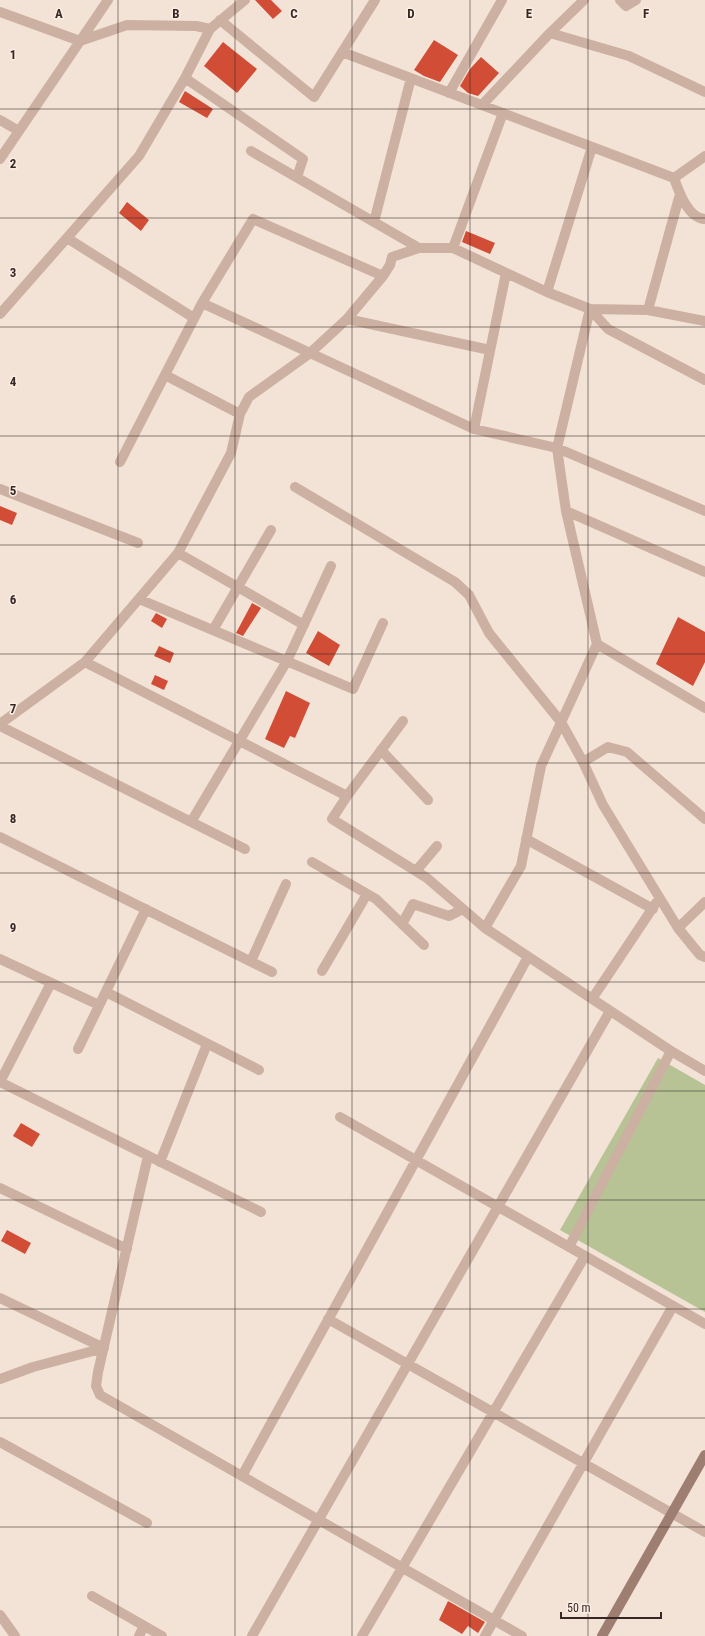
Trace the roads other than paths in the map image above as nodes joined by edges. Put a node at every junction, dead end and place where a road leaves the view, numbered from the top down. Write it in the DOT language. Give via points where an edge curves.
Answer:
graph roads {
  1 [pos="108,0"];
  2 [pos="375,0"];
  3 [pos="502,0"];
  4 [pos="584,0"];
  5 [pos="620,0"];
  6 [pos="636,0"];
  7 [pos="241,1"];
  8 [pos="0,12"];
  9 [pos="220,20"];
  10 [pos="210,29"];
  11 [pos="550,33"];
  12 [pos="80,41"];
  13 [pos="342,52"];
  14 [pos="185,78"];
  15 [pos="411,78"];
  16 [pos="705,92"];
  17 [pos="450,93"];
  18 [pos="482,105"];
  19 [pos="503,113"];
  20 [pos="0,120"];
  21 [pos="19,131"];
  22 [pos="592,147"];
  23 [pos="251,151"];
  24 [pos="705,156"];
  25 [pos="0,159"];
  26 [pos="297,177"];
  27 [pos="674,178"];
  28 [pos="680,194"];
  29 [pos="705,219"];
  30 [pos="374,222"];
  31 [pos="67,238"];
  32 [pos="419,248"];
  33 [pos="453,248"];
  34 [pos="506,272"];
  35 [pos="383,276"];
  36 [pos="547,292"];
  37 [pos="202,303"];
  38 [pos="590,309"];
  39 [pos="648,310"];
  40 [pos="0,314"];
  41 [pos="194,318"];
  42 [pos="347,319"];
  43 [pos="705,321"];
  44 [pos="490,350"];
  45 [pos="309,354"];
  46 [pos="165,375"];
  47 [pos="705,380"];
  48 [pos="240,414"];
  49 [pos="474,428"];
  50 [pos="557,448"];
  51 [pos="120,462"];
  52 [pos="295,487"];
  53 [pos="0,489"];
  54 [pos="566,511"];
  55 [pos="705,511"];
  56 [pos="272,530"];
  57 [pos="138,543"];
  58 [pos="178,553"];
  59 [pos="331,566"];
  60 [pos="705,572"];
  61 [pos="238,587"];
  62 [pos="139,599"];
  63 [pos="383,623"];
  64 [pos="304,625"];
  65 [pos="213,630"];
  66 [pos="597,644"];
  67 [pos="287,661"];
  68 [pos="85,662"];
  69 [pos="705,708"];
  70 [pos="403,721"];
  71 [pos="561,722"];
  72 [pos="0,725"];
  73 [pos="240,741"];
  74 [pos="381,750"];
  75 [pos="583,762"];
  76 [pos="347,796"];
  77 [pos="428,800"];
  78 [pos="705,819"];
  79 [pos="191,822"];
  80 [pos="0,837"];
  81 [pos="526,839"];
  82 [pos="437,846"];
  83 [pos="245,849"];
  84 [pos="312,862"];
  85 [pos="416,871"];
  86 [pos="286,884"];
  87 [pos="367,894"];
  88 [pos="660,898"];
  89 [pos="705,902"];
  90 [pos="146,909"];
  91 [pos="463,909"];
  92 [pos="653,909"];
  93 [pos="402,924"];
  94 [pos="485,928"];
  95 [pos="678,928"];
  96 [pos="424,945"];
  97 [pos="528,957"];
  98 [pos="705,957"];
  99 [pos="0,959"];
  100 [pos="251,961"];
  101 [pos="322,971"];
  102 [pos="272,972"];
  103 [pos="51,983"];
  104 [pos="106,992"];
  105 [pos="592,999"];
  106 [pos="100,1005"];
  107 [pos="610,1011"];
  108 [pos="207,1044"];
  109 [pos="78,1049"];
  110 [pos="671,1051"];
  111 [pos="259,1070"];
  112 [pos="705,1071"];
  113 [pos="0,1082"];
  114 [pos="340,1117"];
  115 [pos="148,1156"];
  116 [pos="415,1160"];
  117 [pos="160,1162"];
  118 [pos="0,1188"];
  119 [pos="498,1207"];
  120 [pos="261,1212"];
  121 [pos="569,1247"];
  122 [pos="127,1249"];
  123 [pos="585,1256"];
  124 [pos="0,1298"];
  125 [pos="673,1306"];
  126 [pos="328,1318"];
  127 [pos="705,1324"];
  128 [pos="104,1348"];
  129 [pos="408,1364"];
  130 [pos="0,1379"];
  131 [pos="494,1412"];
  132 [pos="0,1442"];
  133 [pos="705,1455"];
  134 [pos="584,1463"];
  135 [pos="242,1476"];
  136 [pos="672,1513"];
  137 [pos="319,1520"];
  138 [pos="147,1523"];
  139 [pos="705,1532"];
  140 [pos="403,1567"];
  141 [pos="92,1596"];
  142 [pos="0,1615"];
  143 [pos="494,1620"];
  144 [pos="144,1626"];
  145 [pos="15,1636"];
  146 [pos="139,1636"];
  147 [pos="162,1636"];
  148 [pos="252,1636"];
  149 [pos="362,1636"];
  150 [pos="485,1636"];
  151 [pos="522,1636"];
  152 [pos="602,1636"];
  1 -- 12 [label="street"];
  2 -- 13 [label="street"];
  3 -- 17 [label="street"];
  4 -- 11 [label="street"];
  5 -- 6 [label="street" via="626,6"];
  7 -- 9 [label="street"];
  8 -- 12 [label="street"];
  9 -- 10 [label="street"];
  9 -- 13 [label="street" via="314,97"];
  10 -- 12 [label="street" via="196,26 127,25"];
  10 -- 14 [label="street"];
  11 -- 16 [label="street" via="629,56"];
  11 -- 18 [label="street"];
  12 -- 21 [label="street"];
  13 -- 15 [label="street"];
  14 -- 26 [label="street" via="303,159"];
  14 -- 31 [label="street" via="139,156"];
  15 -- 17 [label="street"];
  15 -- 30 [label="street"];
  17 -- 18 [label="street"];
  18 -- 19 [label="street"];
  19 -- 22 [label="street"];
  19 -- 33 [label="street"];
  20 -- 21 [label="street"];
  21 -- 25 [label="street"];
  22 -- 27 [label="street"];
  22 -- 36 [label="street"];
  23 -- 26 [label="street"];
  24 -- 27 [label="street"];
  26 -- 30 [label="street"];
  27 -- 28 [label="street"];
  28 -- 29 [label="street" via="691,210"];
  28 -- 39 [label="street"];
  30 -- 32 [label="street"];
  31 -- 40 [label="street"];
  31 -- 41 [label="street"];
  32 -- 33 [label="street"];
  32 -- 35 [label="street" via="392,257"];
  33 -- 34 [label="street"];
  34 -- 36 [label="street"];
  34 -- 44 [label="street"];
  35 -- 37 [label="street" via="253,219"];
  35 -- 42 [label="street"];
  36 -- 38 [label="street"];
  37 -- 41 [label="street"];
  37 -- 45 [label="street"];
  38 -- 39 [label="street"];
  38 -- 47 [label="street" via="608,329"];
  38 -- 50 [label="street"];
  39 -- 43 [label="street"];
  41 -- 46 [label="street"];
  42 -- 44 [label="street"];
  42 -- 45 [label="street"];
  44 -- 49 [label="street"];
  45 -- 48 [label="street" via="249,397"];
  45 -- 49 [label="street"];
  46 -- 48 [label="street"];
  46 -- 51 [label="street"];
  48 -- 58 [label="street" via="232,453"];
  49 -- 50 [label="street"];
  50 -- 54 [label="street"];
  50 -- 55 [label="street"];
  52 -- 71 [label="street" via="455,582 469,595 489,633"];
  53 -- 57 [label="street"];
  54 -- 60 [label="street"];
  54 -- 66 [label="street"];
  56 -- 61 [label="street"];
  58 -- 61 [label="street"];
  58 -- 62 [label="street"];
  59 -- 64 [label="street"];
  61 -- 64 [label="street"];
  61 -- 65 [label="street"];
  62 -- 65 [label="street"];
  62 -- 68 [label="street"];
  63 -- 67 [label="street" via="353,689"];
  64 -- 67 [label="street"];
  65 -- 67 [label="street"];
  66 -- 69 [label="street"];
  66 -- 71 [label="street"];
  67 -- 73 [label="street"];
  68 -- 72 [label="street"];
  68 -- 73 [label="street"];
  70 -- 74 [label="street"];
  71 -- 75 [label="street"];
  71 -- 81 [label="street" via="541,766"];
  72 -- 79 [label="street"];
  73 -- 76 [label="street"];
  73 -- 79 [label="street"];
  74 -- 76 [label="street"];
  74 -- 77 [label="street"];
  75 -- 78 [label="street" via="608,747 627,752"];
  75 -- 88 [label="street" via="603,805"];
  76 -- 85 [label="street" via="332,819"];
  79 -- 83 [label="street"];
  80 -- 90 [label="street"];
  81 -- 92 [label="street"];
  81 -- 94 [label="street" via="521,866"];
  82 -- 85 [label="street"];
  84 -- 87 [label="street"];
  85 -- 91 [label="street"];
  86 -- 100 [label="street"];
  87 -- 93 [label="street" via="376,899"];
  87 -- 101 [label="street"];
  88 -- 92 [label="street"];
  88 -- 95 [label="street"];
  89 -- 95 [label="street"];
  90 -- 100 [label="street"];
  90 -- 104 [label="street"];
  91 -- 93 [label="street" via="449,916 413,904"];
  91 -- 94 [label="street"];
  92 -- 105 [label="street"];
  93 -- 96 [label="street"];
  94 -- 97 [label="street"];
  95 -- 98 [label="street" via="700,955"];
  97 -- 105 [label="street"];
  97 -- 116 [label="street"];
  99 -- 103 [label="street"];
  100 -- 102 [label="street"];
  103 -- 106 [label="street"];
  103 -- 113 [label="street"];
  104 -- 106 [label="street"];
  104 -- 108 [label="street"];
  105 -- 107 [label="street"];
  106 -- 109 [label="street"];
  107 -- 110 [label="street"];
  107 -- 119 [label="street"];
  108 -- 111 [label="street"];
  108 -- 117 [label="street"];
  110 -- 112 [label="street"];
  110 -- 121 [label="street"];
  113 -- 115 [label="street"];
  114 -- 116 [label="street"];
  115 -- 117 [label="street"];
  115 -- 122 [label="street"];
  116 -- 119 [label="street"];
  116 -- 126 [label="street"];
  117 -- 120 [label="street"];
  118 -- 122 [label="street"];
  119 -- 121 [label="street"];
  119 -- 129 [label="street"];
  121 -- 123 [label="street"];
  122 -- 128 [label="street"];
  123 -- 125 [label="street"];
  123 -- 131 [label="street"];
  124 -- 128 [label="street"];
  125 -- 127 [label="street"];
  125 -- 134 [label="street"];
  126 -- 129 [label="street"];
  126 -- 135 [label="street"];
  128 -- 130 [label="street" via="33,1367"];
  128 -- 135 [label="street" via="96,1386 100,1394"];
  129 -- 131 [label="street"];
  129 -- 137 [label="street"];
  131 -- 134 [label="street"];
  131 -- 140 [label="street"];
  132 -- 138 [label="street"];
  133 -- 136 [label="street"];
  134 -- 136 [label="street"];
  134 -- 143 [label="street"];
  135 -- 137 [label="street"];
  136 -- 139 [label="street"];
  136 -- 152 [label="street"];
  137 -- 140 [label="street"];
  137 -- 148 [label="street"];
  140 -- 143 [label="street"];
  140 -- 149 [label="street"];
  141 -- 144 [label="street"];
  142 -- 145 [label="street"];
  143 -- 150 [label="street"];
  143 -- 151 [label="street"];
  144 -- 146 [label="street"];
  144 -- 147 [label="street"];
}
